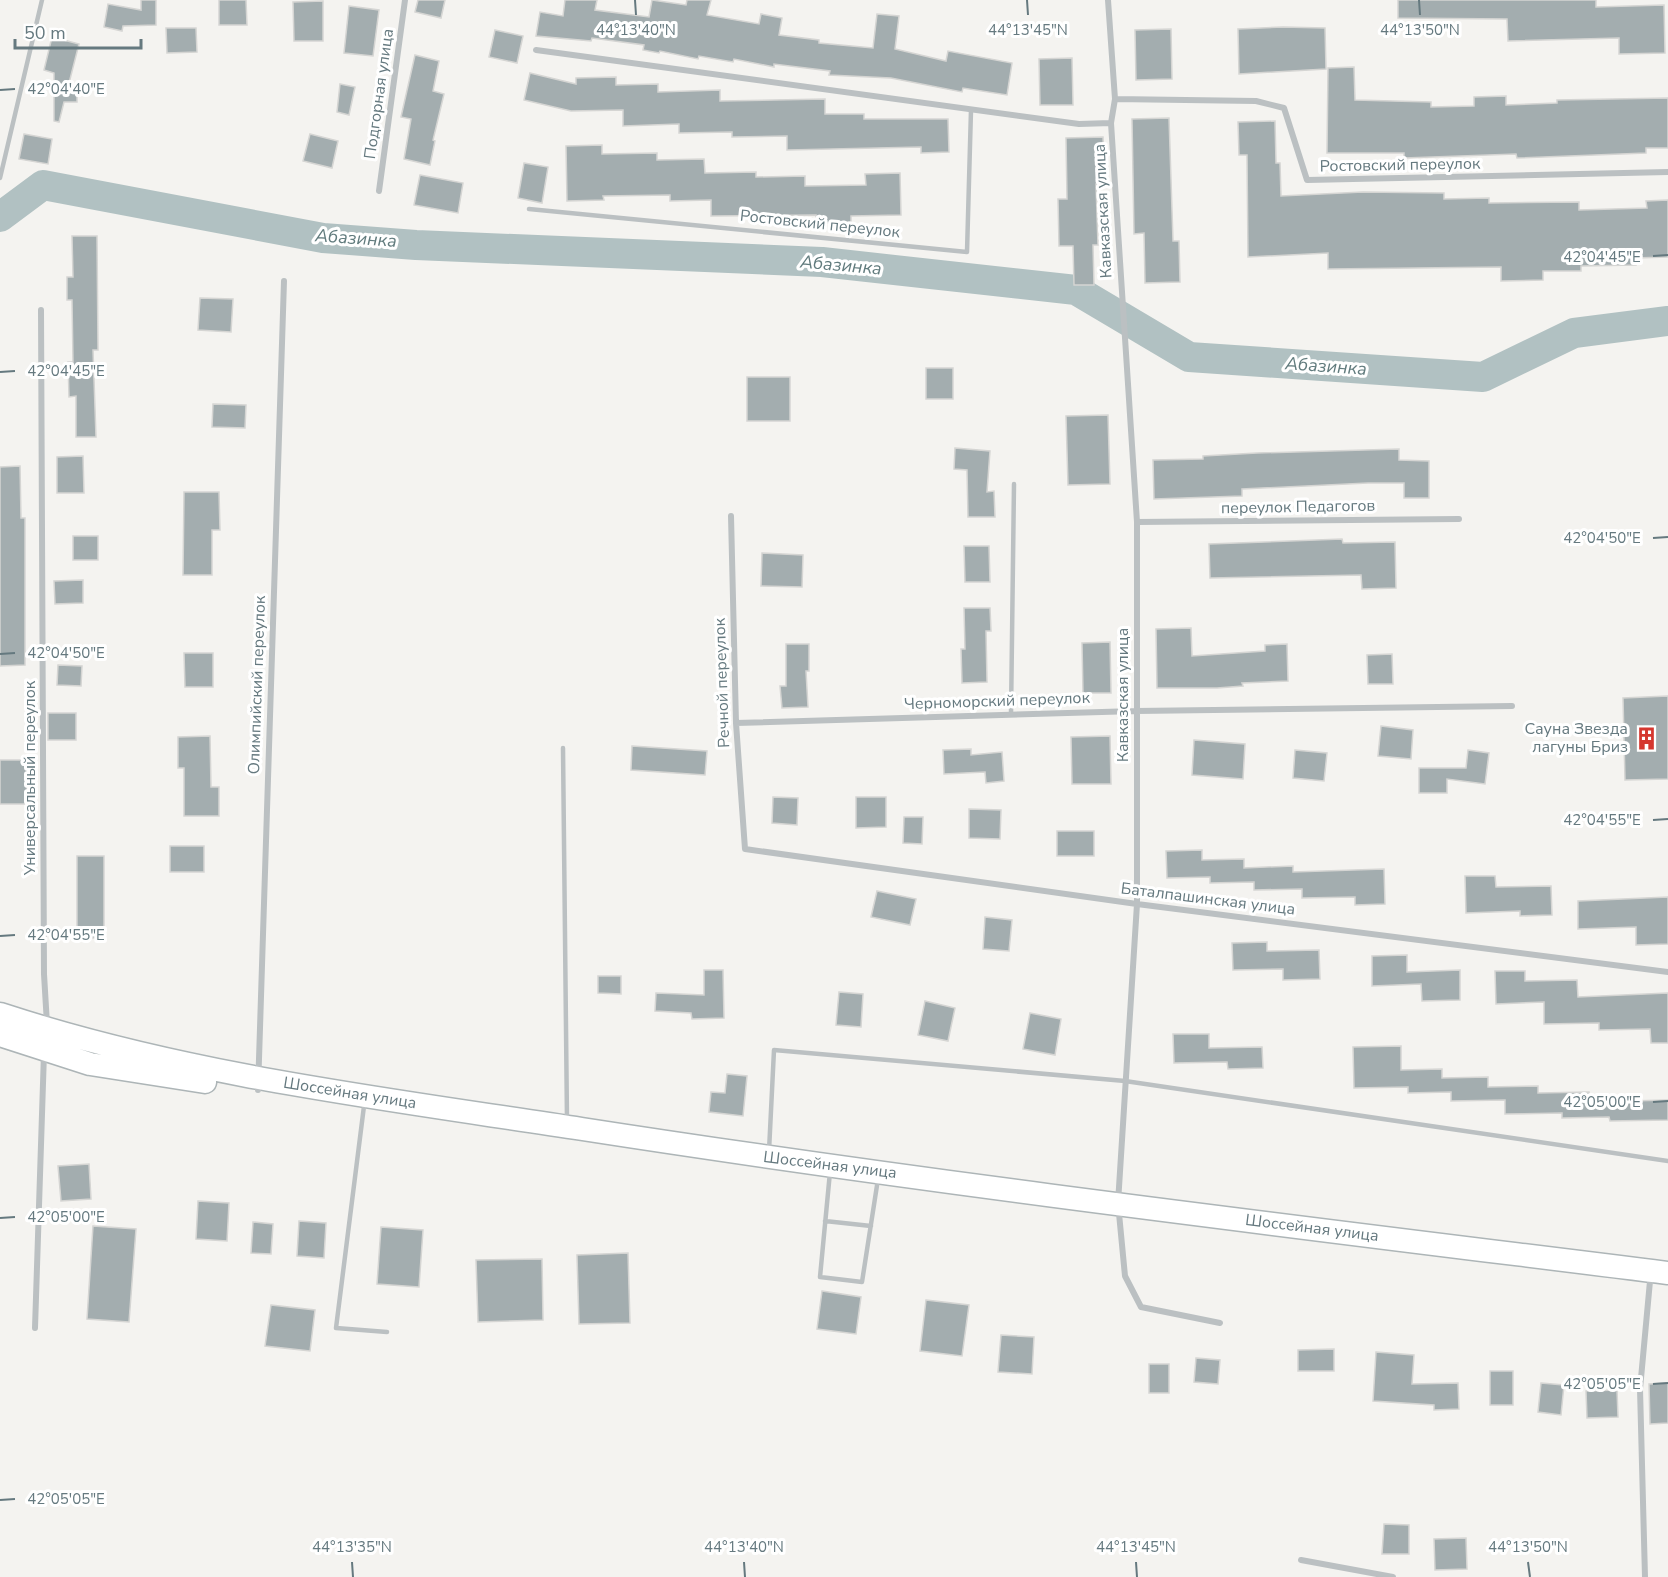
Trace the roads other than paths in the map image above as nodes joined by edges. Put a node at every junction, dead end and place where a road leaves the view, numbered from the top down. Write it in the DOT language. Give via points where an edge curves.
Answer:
graph roads {
  1 [pos="42,0"];
  2 [pos="405,0"];
  3 [pos="1108,0"];
  4 [pos="536,50"];
  5 [pos="1115,99"];
  6 [pos="970,110"];
  7 [pos="1111,123"];
  8 [pos="1668,172"];
  9 [pos="0,178"];
  10 [pos="379,191"];
  11 [pos="529,209"];
  12 [pos="284,281"];
  13 [pos="41,310"];
  14 [pos="1014,484"];
  15 [pos="731,516"];
  16 [pos="1459,519"];
  17 [pos="1137,522"];
  18 [pos="1512,706"];
  19 [pos="1137,711"];
  20 [pos="1011,714"];
  21 [pos="735,723"];
  22 [pos="563,748"];
  23 [pos="745,849"];
  24 [pos="1137,904"];
  25 [pos="1668,972"];
  26 [pos="0,1014"];
  27 [pos="0,1035"];
  28 [pos="46,1040"];
  29 [pos="1125,1081"];
  30 [pos="258,1084"];
  31 [pos="364,1106"];
  32 [pos="567,1127"];
  33 [pos="768,1158"];
  34 [pos="1668,1161"];
  35 [pos="830,1172"];
  36 [pos="878,1179"];
  37 [pos="1119,1207"];
  38 [pos="825,1221"];
  39 [pos="871,1226"];
  40 [pos="1662,1279"];
  41 [pos="1220,1323"];
  42 [pos="35,1328"];
  43 [pos="387,1332"];
  44 [pos="1301,1560"];
  45 [pos="1393,1577"];
  46 [pos="1645,1577"];
  1 -- 9 [label="lane"];
  2 -- 10 [label="street, Подгорная улица"];
  3 -- 5 [label="street, Кавказская улица"];
  4 -- 6 [label="street"];
  5 -- 7 [label="street, Кавказская улица"];
  5 -- 8 [label="street, Ростовский переулок" via="1256,100 1284,108 1307,180"];
  6 -- 7 [label="street" via="1079,124"];
  6 -- 11 [label="lane, Ростовский переулок" via="968,252"];
  7 -- 17 [label="street, Кавказская улица"];
  12 -- 30 [label="street, Олимпийский переулок"];
  13 -- 28 [label="street, Универсальный переулок"];
  14 -- 20 [label="lane"];
  15 -- 21 [label="street, Речной переулок"];
  16 -- 17 [label="street, переулок Педагогов"];
  17 -- 19 [label="street, Кавказская улица"];
  18 -- 19 [label="street, Черноморский переулок"];
  19 -- 20 [label="street, Черноморский переулок"];
  19 -- 24 [label="street, Кавказская улица"];
  20 -- 21 [label="street, Черноморский переулок"];
  21 -- 23 [label="street, Речной переулок"];
  22 -- 32 [label="lane"];
  23 -- 24 [label="street, Баталпашинская улица"];
  24 -- 25 [label="street, Баталпашинская улица"];
  24 -- 29 [label="street, Кавказская улица"];
  26 -- 28 [label="main road, Шоссейная улица"];
  27 -- 28 [label="main road, Шоссейная улица"];
  28 -- 30 [label="main road, Шоссейная улица" via="98,1045"];
  28 -- 42 [label="street, Универсальный переулок"];
  29 -- 33 [label="lane" via="774,1050"];
  29 -- 34 [label="lane"];
  29 -- 37 [label="street, Кавказская улица"];
  30 -- 31 [label="main road, Шоссейная улица"];
  30 -- 32 [label="main road, Шоссейная улица"];
  31 -- 35 [label="main road, Шоссейная улица"];
  31 -- 43 [label="lane" via="336,1328"];
  32 -- 33 [label="main road, Шоссейная улица"];
  33 -- 37 [label="main road, Шоссейная улица"];
  35 -- 36 [label="main road, Шоссейная улица"];
  35 -- 38 [label="lane"];
  36 -- 37 [label="main road, Шоссейная улица"];
  36 -- 39 [label="lane"];
  37 -- 40 [label="main road, Шоссейная улица"];
  37 -- 41 [label="street, Кавказская улица" via="1125,1275 1141,1307"];
  38 -- 39 [label="lane"];
  38 -- 39 [label="lane" via="820,1277 841,1280 862,1282"];
  40 -- 46 [label="street" via="1641,1389"];
  44 -- 45 [label="street"];
}
